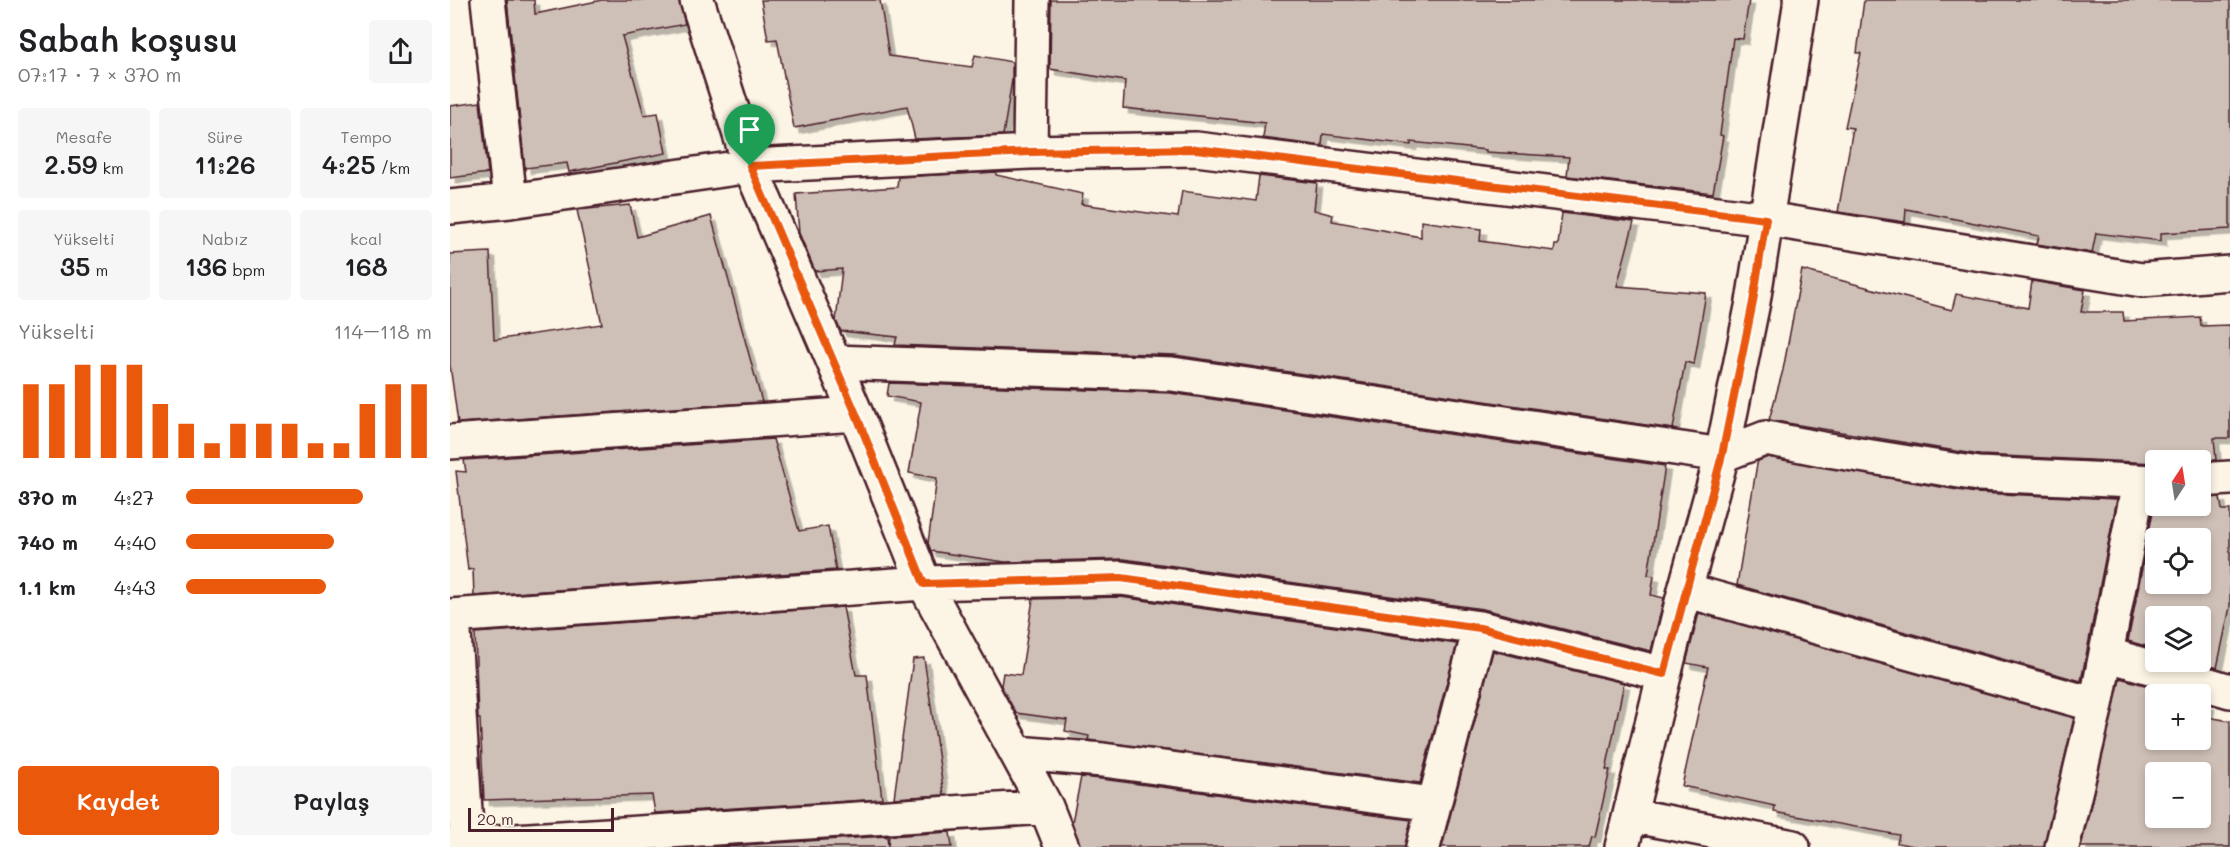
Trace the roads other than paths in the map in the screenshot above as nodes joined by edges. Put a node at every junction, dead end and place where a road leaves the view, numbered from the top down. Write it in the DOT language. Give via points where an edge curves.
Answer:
graph roads {
  1 [pos="488,0"];
  2 [pos="697,0"];
  3 [pos="1032,0"];
  4 [pos="1801,0"];
  5 [pos="1030,152"];
  6 [pos="750,166"];
  7 [pos="510,201"];
  8 [pos="450,207"];
  9 [pos="1766,219"];
  10 [pos="2230,273"];
  11 [pos="834,362"];
  12 [pos="856,414"];
  13 [pos="450,442"];
  14 [pos="1722,455"];
  15 [pos="2230,478"];
  16 [pos="2211,479"];
  17 [pos="2145,482"];
  18 [pos="2145,490"];
  19 [pos="924,584"];
  20 [pos="1685,590"];
  21 [pos="451,616"];
  22 [pos="1480,628"];
  23 [pos="2106,654"];
  24 [pos="1664,674"];
  25 [pos="2230,691"];
  26 [pos="2096,705"];
  27 [pos="1017,753"];
  28 [pos="1433,804"];
  29 [pos="1046,807"];
  30 [pos="1630,815"];
  31 [pos="458,844"];
  32 [pos="1062,847"];
  33 [pos="1423,847"];
  34 [pos="1622,847"];
  35 [pos="1793,847"];
  36 [pos="2062,847"];
  1 -- 7 [label="street"];
  2 -- 6 [label="street"];
  3 -- 5 [label="street"];
  4 -- 9 [label="street"];
  5 -- 6 [label="street"];
  5 -- 9 [label="street" via="1196,149"];
  6 -- 7 [label="street"];
  6 -- 11 [label="street"];
  7 -- 8 [label="street"];
  9 -- 10 [label="street" via="2142,280"];
  9 -- 14 [label="street"];
  11 -- 12 [label="street"];
  11 -- 14 [label="street" via="1172,374"];
  12 -- 13 [label="street"];
  12 -- 19 [label="street"];
  14 -- 17 [label="street" via="1766,438 1978,474"];
  14 -- 20 [label="street"];
  15 -- 16 [label="street"];
  18 -- 23 [label="street"];
  19 -- 21 [label="street"];
  19 -- 22 [label="street" via="1121,578"];
  19 -- 27 [label="street"];
  20 -- 24 [label="street"];
  20 -- 26 [label="street"];
  21 -- 31 [label="street"];
  22 -- 24 [label="street"];
  22 -- 28 [label="street"];
  23 -- 25 [label="street"];
  23 -- 26 [label="street"];
  24 -- 30 [label="street"];
  26 -- 36 [label="street"];
  27 -- 28 [label="street" via="1103,760"];
  27 -- 29 [label="street"];
  28 -- 33 [label="street"];
  29 -- 31 [label="street"];
  29 -- 32 [label="street"];
  30 -- 34 [label="street"];
  30 -- 35 [label="street"];
}
